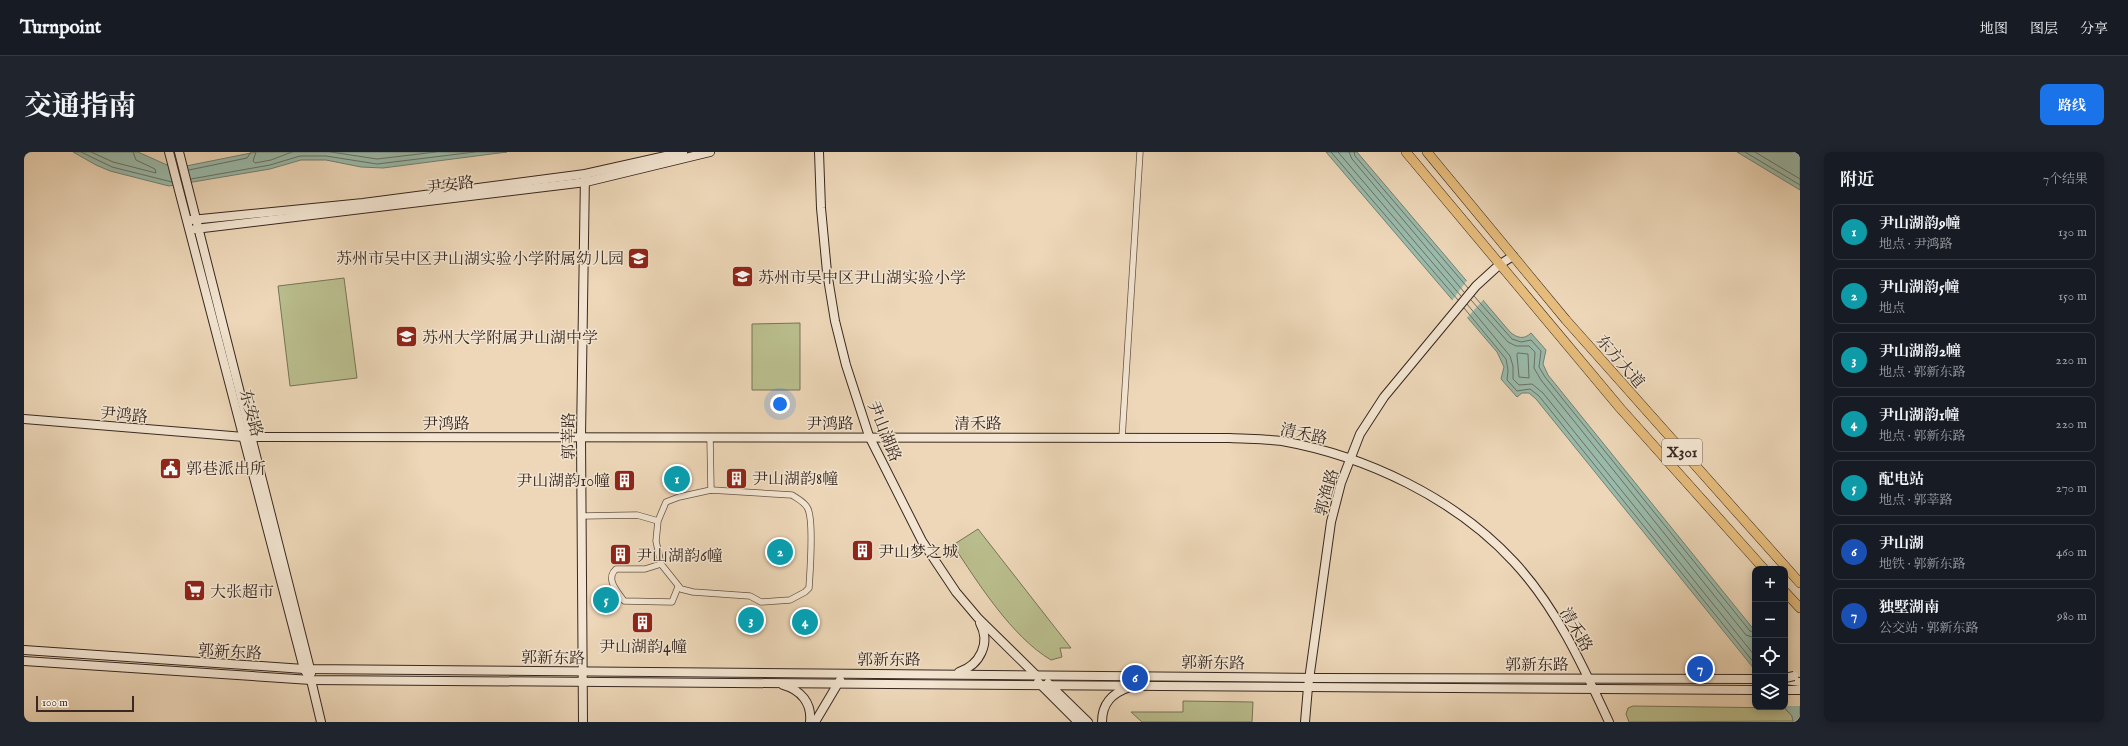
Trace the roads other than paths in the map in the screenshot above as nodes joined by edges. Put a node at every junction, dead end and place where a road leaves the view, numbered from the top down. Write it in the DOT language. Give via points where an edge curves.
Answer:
graph roads {
  1 [pos="169,152"];
  2 [pos="178,152"];
  3 [pos="683,152"];
  4 [pos="710,152"];
  5 [pos="819,152"];
  6 [pos="1140,152"];
  7 [pos="1406,152"];
  8 [pos="1427,152"];
  9 [pos="585,178"];
  10 [pos="192,220"];
  11 [pos="194,229"];
  12 [pos="1513,256"];
  13 [pos="1499,265"];
  14 [pos="24,419"];
  15 [pos="869,436"];
  16 [pos="248,437"];
  17 [pos="582,437"];
  18 [pos="710,437"];
  19 [pos="1122,438"];
  20 [pos="1351,458"];
  21 [pos="711,490"];
  22 [pos="582,516"];
  23 [pos="658,521"];
  24 [pos="661,564"];
  25 [pos="1761,566"];
  26 [pos="1800,583"];
  27 [pos="678,587"];
  28 [pos="1788,595"];
  29 [pos="1800,608"];
  30 [pos="978,618"];
  31 [pos="24,650"];
  32 [pos="24,661"];
  33 [pos="308,669"];
  34 [pos="584,671"];
  35 [pos="840,673"];
  36 [pos="955,674"];
  37 [pos="1034,674"];
  38 [pos="1309,678"];
  39 [pos="1589,678"];
  40 [pos="1798,678"];
  41 [pos="1752,679"];
  42 [pos="1788,679"];
  43 [pos="311,680"];
  44 [pos="584,681"];
  45 [pos="775,682"];
  46 [pos="840,683"];
  47 [pos="1039,684"];
  48 [pos="1050,684"];
  49 [pos="1135,685"];
  50 [pos="1308,687"];
  51 [pos="1594,689"];
  52 [pos="1752,690"];
  53 [pos="1788,690"];
  54 [pos="1800,690"];
  55 [pos="322,722"];
  56 [pos="583,722"];
  57 [pos="810,722"];
  58 [pos="815,722"];
  59 [pos="1078,722"];
  60 [pos="1088,722"];
  61 [pos="1102,722"];
  62 [pos="1305,722"];
  63 [pos="1609,722"];
  1 -- 10 [label="main road, 东安路" via="180,196"];
  2 -- 10 [label="main road, 东安路" via="189,193"];
  3 -- 9 [label="main road, 尹安路"];
  4 -- 9 [label="main road, 尹安路"];
  5 -- 15 [label="main road, 尹山湖路" via="821,208 833,307 846,365"];
  6 -- 19 [label="street"];
  7 -- 13 [label="main road, 东方大道 / X301"];
  8 -- 12 [label="main road, 东方大道 / X301"];
  9 -- 10 [label="main road, 尹安路"];
  9 -- 11 [label="main road, 尹安路"];
  9 -- 17 [label="main road, 郭莘路"];
  10 -- 11 [label="main road, 东安路"];
  11 -- 16 [label="main road, 东安路"];
  12 -- 13 [label="main road, 郭渔路"];
  12 -- 26 [label="main road, 东方大道 / X301" via="1650,417"];
  13 -- 20 [label="main road, 郭渔路" via="1476,286 1384,397 1360,434"];
  13 -- 25 [label="main road, 东方大道 / X301" via="1630,420"];
  14 -- 16 [label="main road, 尹鸿路"];
  15 -- 18 [label="main road, 尹鸿路"];
  15 -- 19 [label="main road, 清禾路"];
  15 -- 30 [label="main road, 尹山湖路" via="922,541 956,592"];
  16 -- 17 [label="main road, 尹鸿路"];
  16 -- 33 [label="main road, 东安路"];
  17 -- 18 [label="main road, 尹鸿路"];
  17 -- 22 [label="main road, 郭莘路"];
  18 -- 21 [label="street"];
  19 -- 20 [label="main road, 清禾路" via="1230,438 1281,441"];
  20 -- 38 [label="main road, 郭渔路" via="1341,483 1331,522"];
  20 -- 39 [label="main road, 清禾路" via="1377,468 1432,497 1470,523 1513,561 1552,612"];
  21 -- 23 [label="street" via="666,502"];
  21 -- 27 [label="street" via="792,495 802,501 808,510 809,588 790,600 761,602 750,596 693,592"];
  22 -- 23 [label="street" via="637,515"];
  22 -- 34 [label="main road, 郭莘路"];
  23 -- 24 [label="street" via="656,541"];
  24 -- 27 [label="street"];
  24 -- 27 [label="street" via="645,569 616,568 611,573 611,580 624,601 672,602"];
  28 -- 29 [label="main road"];
  30 -- 36 [label="main road" via="984,629 985,638 981,654 972,666"];
  30 -- 37 [label="main road, 尹山湖路"];
  31 -- 33 [label="main road, 郭新东路"];
  32 -- 43 [label="main road, 郭新东路"];
  33 -- 34 [label="main road, 郭新东路"];
  33 -- 43 [label="main road, 东安路"];
  34 -- 35 [label="main road, 郭新东路"];
  34 -- 44 [label="main road, 郭莘路"];
  35 -- 36 [label="main road, 郭新东路"];
  35 -- 46 [label="main road"];
  36 -- 37 [label="main road, 郭新东路"];
  37 -- 38 [label="main road, 郭新东路"];
  37 -- 47 [label="main road, 尹山湖路"];
  37 -- 48 [label="main road, 尹山湖路"];
  38 -- 39 [label="main road, 郭新东路"];
  38 -- 50 [label="main road, 郭渔路"];
  39 -- 41 [label="main road, 郭新东路"];
  39 -- 51 [label="main road, 清禾路"];
  40 -- 42 [label="main road, bridge"];
  43 -- 44 [label="main road, 郭新东路"];
  43 -- 55 [label="main road, 东安路"];
  44 -- 45 [label="main road, 郭新东路"];
  44 -- 56 [label="main road, 郭莘路"];
  45 -- 46 [label="main road, 郭新东路"];
  45 -- 57 [label="main road" via="801,694 809,705"];
  46 -- 47 [label="main road, 郭新东路"];
  46 -- 58 [label="main road"];
  47 -- 48 [label="main road, 郭新东路"];
  47 -- 59 [label="main road, 尹山湖路"];
  48 -- 49 [label="main road, 郭新东路"];
  48 -- 60 [label="main road, 尹山湖路"];
  49 -- 50 [label="main road, 郭新东路"];
  49 -- 61 [label="main road" via="1116,692 1108,700 1103,708"];
  50 -- 51 [label="main road, 郭新东路"];
  50 -- 62 [label="main road, 郭渔路"];
  51 -- 52 [label="main road, 郭新东路"];
  51 -- 63 [label="main road, 清禾路"];
  53 -- 54 [label="main road"];
}
